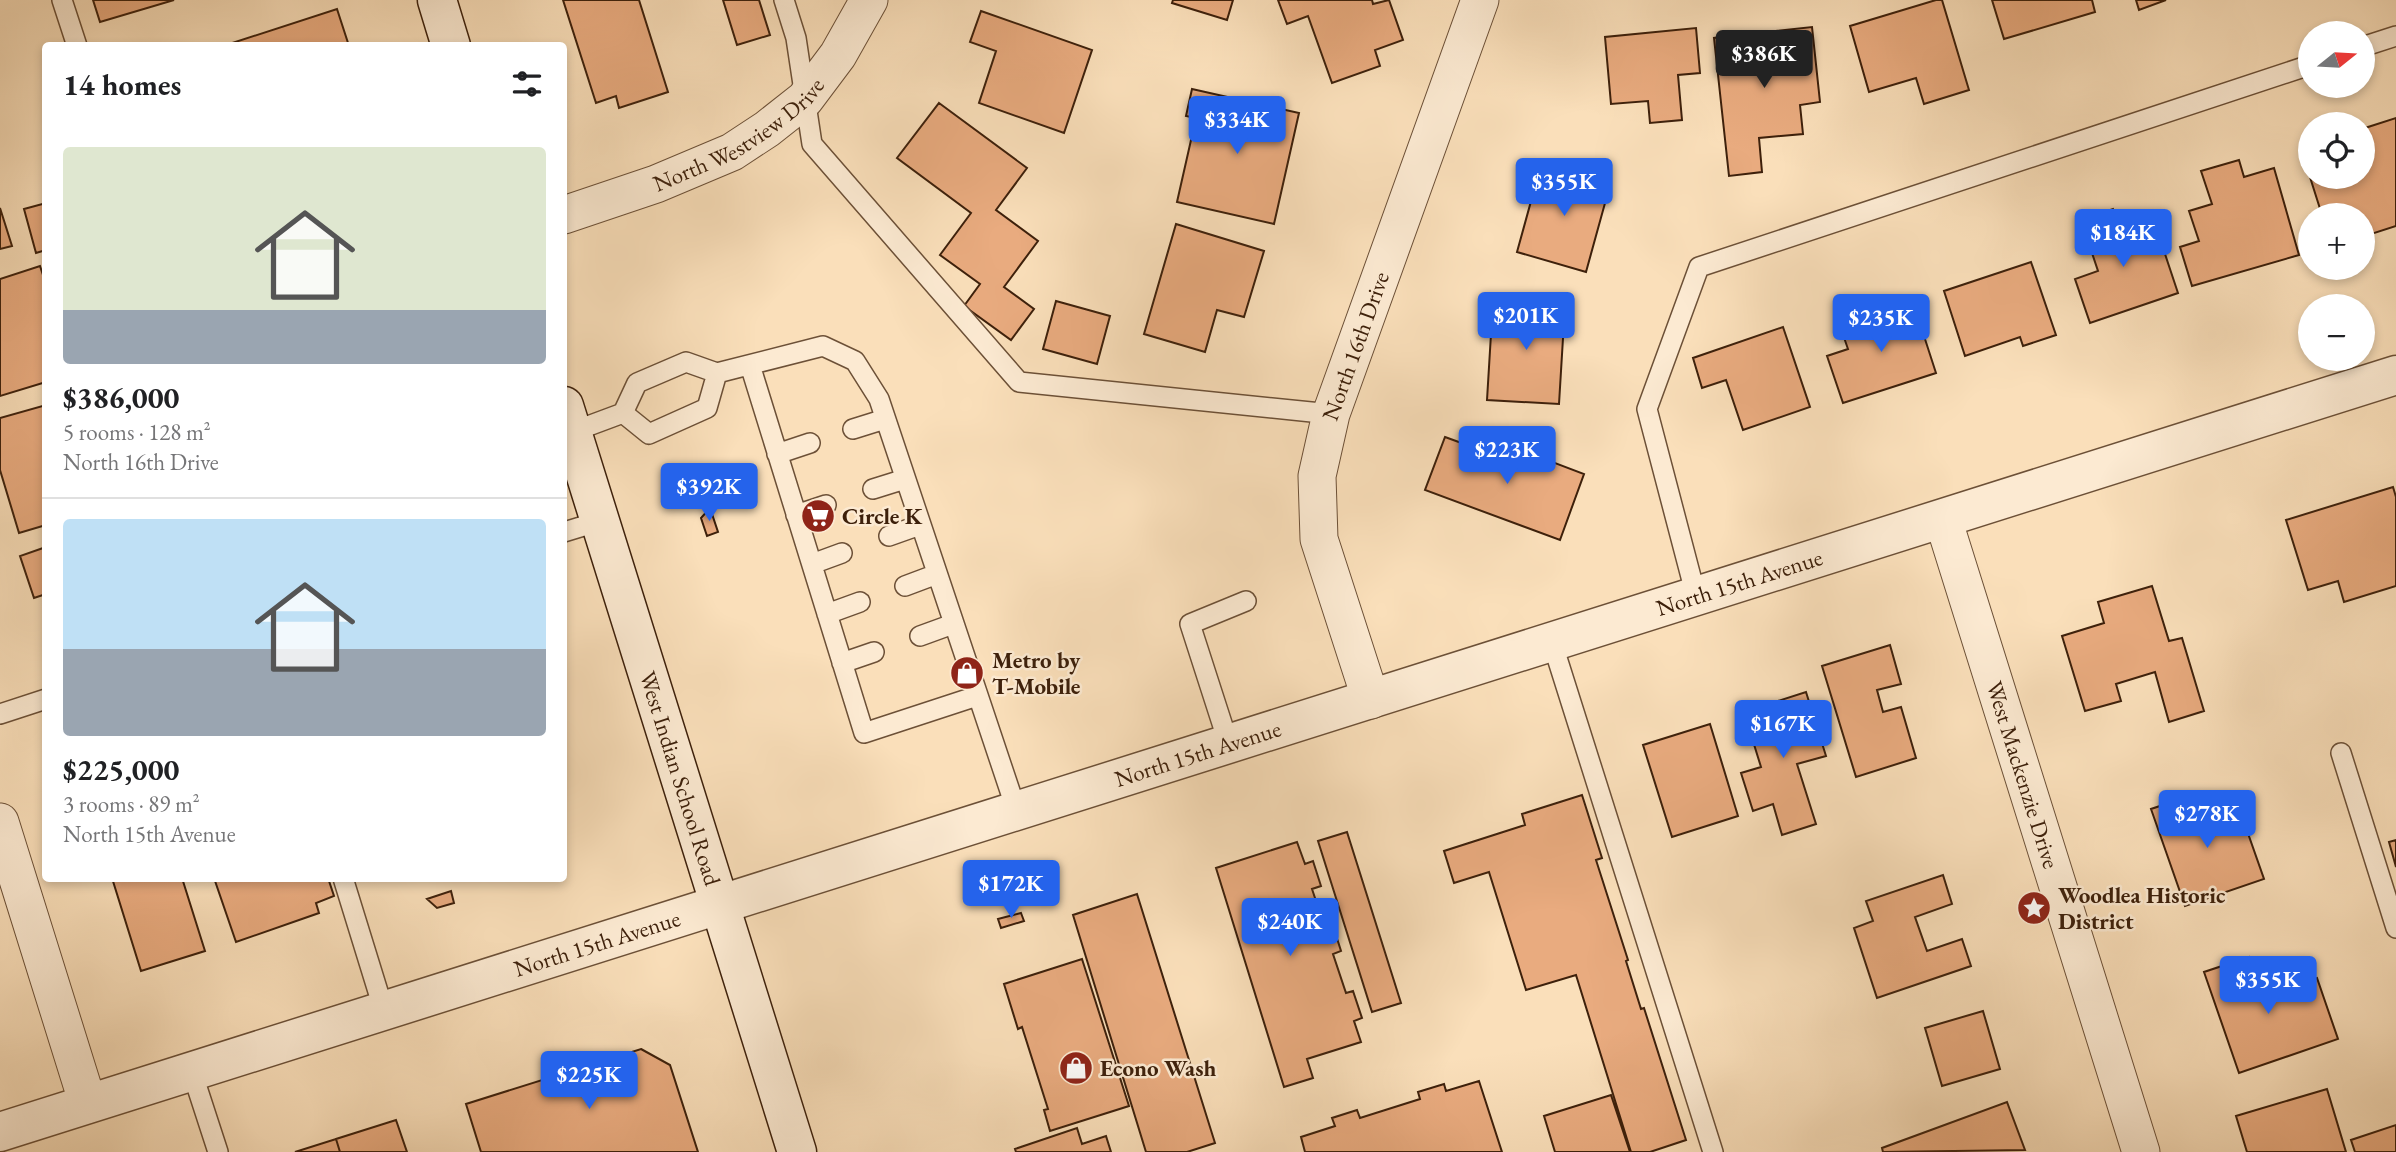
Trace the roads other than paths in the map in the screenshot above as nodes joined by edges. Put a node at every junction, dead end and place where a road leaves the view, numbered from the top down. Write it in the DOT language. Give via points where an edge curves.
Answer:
graph roads {
  1 [pos="62,0"];
  2 [pos="437,0"];
  3 [pos="784,0"];
  4 [pos="869,0"];
  5 [pos="1480,0"];
  6 [pos="2396,36"];
  7 [pos="76,42"];
  8 [pos="450,42"];
  9 [pos="2375,43"];
  10 [pos="2298,69"];
  11 [pos="805,99"];
  12 [pos="567,214"];
  13 [pos="750,365"];
  14 [pos="717,373"];
  15 [pos="2396,375"];
  16 [pos="623,413"];
  17 [pos="1331,414"];
  18 [pos="568,419"];
  19 [pos="885,419"];
  20 [pos="853,429"];
  21 [pos="810,443"];
  22 [pos="777,454"];
  23 [pos="905,479"];
  24 [pos="873,489"];
  25 [pos="826,505"];
  26 [pos="796,515"];
  27 [pos="1943,519"];
  28 [pos="600,520"];
  29 [pos="920,525"];
  30 [pos="567,531"];
  31 [pos="889,536"];
  32 [pos="842,552"];
  33 [pos="811,564"];
  34 [pos="937,574"];
  35 [pos="905,586"];
  36 [pos="1696,596"];
  37 [pos="1246,601"];
  38 [pos="860,602"];
  39 [pos="827,614"];
  40 [pos="953,624"];
  41 [pos="920,636"];
  42 [pos="1552,642"];
  43 [pos="874,652"];
  44 [pos="842,663"];
  45 [pos="977,696"];
  46 [pos="42,700"];
  47 [pos="1371,700"];
  48 [pos="0,714"];
  49 [pos="1229,745"];
  50 [pos="2340,753"];
  51 [pos="1017,812"];
  52 [pos="0,822"];
  53 [pos="344,882"];
  54 [pos="720,906"];
  55 [pos="2396,928"];
  56 [pos="384,1011"];
  57 [pos="192,1072"];
  58 [pos="88,1104"];
  59 [pos="0,1132"];
  60 [pos="218,1152"];
  61 [pos="797,1152"];
  62 [pos="1713,1152"];
  63 [pos="2141,1152"];
  1 -- 7 [label="lane"];
  2 -- 8 [label="street"];
  3 -- 11 [label="lane" via="796,38"];
  4 -- 11 [label="street, North Westview Drive" via="838,55"];
  5 -- 17 [label="street, North 16th Drive"];
  6 -- 9 [label="lane"];
  10 -- 36 [label="lane" via="1699,267 1647,409"];
  11 -- 12 [label="street, North Westview Drive" via="732,152"];
  11 -- 17 [label="lane" via="812,144 1019,382"];
  13 -- 14 [label="lane"];
  13 -- 19 [label="lane" via="823,346 855,361"];
  13 -- 22 [label="lane"];
  14 -- 16 [label="lane" via="686,362 654,374 637,383"];
  14 -- 16 [label="lane" via="707,408 671,426 649,434"];
  15 -- 27 [label="street, North 15th Avenue"];
  16 -- 18 [label="lane"];
  17 -- 47 [label="street, North 16th Drive" via="1317,476 1320,539"];
  18 -- 28 [label="street, West Indian School Road"];
  19 -- 20 [label="lane"];
  19 -- 23 [label="lane"];
  21 -- 22 [label="lane"];
  22 -- 26 [label="lane"];
  23 -- 24 [label="lane"];
  23 -- 29 [label="lane"];
  25 -- 26 [label="lane"];
  26 -- 33 [label="lane"];
  27 -- 36 [label="street, North 15th Avenue"];
  27 -- 63 [label="street, West Mackenzie Drive"];
  28 -- 30 [label="lane"];
  28 -- 54 [label="street, West Indian School Road"];
  29 -- 31 [label="lane"];
  29 -- 34 [label="lane"];
  32 -- 33 [label="lane"];
  33 -- 39 [label="lane"];
  34 -- 35 [label="lane"];
  34 -- 40 [label="lane"];
  36 -- 42 [label="street, North 15th Avenue"];
  37 -- 49 [label="lane" via="1190,624"];
  38 -- 39 [label="lane"];
  39 -- 44 [label="lane"];
  40 -- 41 [label="lane"];
  40 -- 45 [label="lane"];
  42 -- 47 [label="street, North 15th Avenue"];
  42 -- 62 [label="lane"];
  43 -- 44 [label="lane"];
  44 -- 45 [label="lane" via="864,733"];
  45 -- 51 [label="lane"];
  46 -- 48 [label="lane"];
  47 -- 49 [label="street, North 15th Avenue"];
  49 -- 51 [label="street, North 15th Avenue"];
  50 -- 55 [label="lane"];
  51 -- 54 [label="street, North 15th Avenue"];
  52 -- 58 [label="street"];
  53 -- 56 [label="lane"];
  54 -- 56 [label="street, North 15th Avenue"];
  54 -- 61 [label="street, West Indian School Road"];
  56 -- 57 [label="street, North 15th Avenue"];
  57 -- 58 [label="street, North 15th Avenue"];
  57 -- 60 [label="lane"];
  58 -- 59 [label="street, North 15th Avenue"];
}
